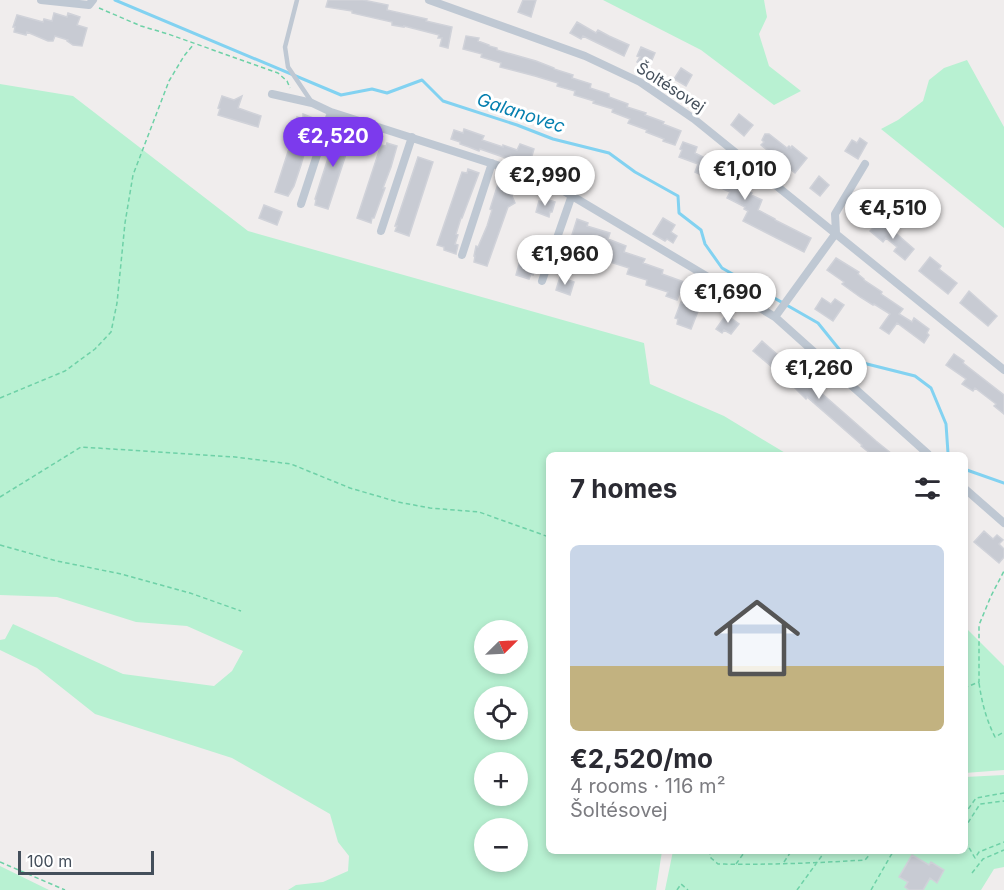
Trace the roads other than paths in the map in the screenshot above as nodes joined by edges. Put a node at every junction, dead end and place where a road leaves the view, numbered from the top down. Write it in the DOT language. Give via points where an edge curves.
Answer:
graph roads {
  1 [pos="41,0"];
  2 [pos="297,0"];
  3 [pos="429,0"];
  4 [pos="91,2"];
  5 [pos="272,94"];
  6 [pos="312,103"];
  7 [pos="331,111"];
  8 [pos="412,137"];
  9 [pos="492,163"];
  10 [pos="866,164"];
  11 [pos="572,195"];
  12 [pos="301,204"];
  13 [pos="381,231"];
  14 [pos="836,233"];
  15 [pos="462,255"];
  16 [pos="542,281"];
  17 [pos="775,317"];
  18 [pos="1004,370"];
  19 [pos="926,452"];
  20 [pos="968,492"];
  21 [pos="1004,523"];
  1 -- 4 [label="street"];
  2 -- 6 [label="lane" via="285,47 288,67"];
  3 -- 14 [label="street, Šoltésovej" via="585,56 640,82 694,119"];
  5 -- 6 [label="street"];
  6 -- 7 [label="street"];
  7 -- 8 [label="street"];
  7 -- 12 [label="street"];
  8 -- 9 [label="street"];
  8 -- 13 [label="street"];
  9 -- 11 [label="street" via="547,181"];
  9 -- 15 [label="street"];
  10 -- 14 [label="street" via="835,214"];
  11 -- 16 [label="street"];
  11 -- 17 [label="street"];
  14 -- 17 [label="street"];
  14 -- 18 [label="street, Šoltésovej"];
  17 -- 19 [label="street"];
  20 -- 21 [label="street"];
}
